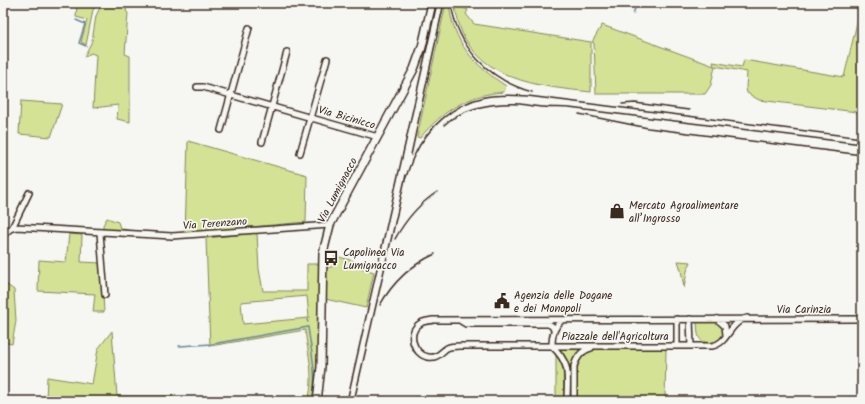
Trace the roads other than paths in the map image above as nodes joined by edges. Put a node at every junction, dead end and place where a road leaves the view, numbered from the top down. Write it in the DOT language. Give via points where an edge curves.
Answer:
graph roads {
  1 [pos="432,3"];
  2 [pos="249,28"];
  3 [pos="287,52"];
  4 [pos="328,59"];
  5 [pos="197,87"];
  6 [pos="231,95"];
  7 [pos="272,106"];
  8 [pos="311,117"];
  9 [pos="221,130"];
  10 [pos="378,137"];
  11 [pos="262,142"];
  12 [pos="300,153"];
  13 [pos="29,193"];
  14 [pos="330,225"];
  15 [pos="12,228"];
  16 [pos="100,233"];
  17 [pos="3,235"];
  18 [pos="105,295"];
  19 [pos="746,318"];
  20 [pos="677,319"];
  21 [pos="690,319"];
  22 [pos="717,319"];
  23 [pos="862,319"];
  24 [pos="458,320"];
  25 [pos="562,320"];
  26 [pos="554,330"];
  27 [pos="724,339"];
  28 [pos="552,346"];
  29 [pos="600,346"];
  30 [pos="677,346"];
  31 [pos="691,346"];
  32 [pos="317,401"];
  33 [pos="567,401"];
  34 [pos="574,401"];
  1 -- 10 [label="main road, Via Lumignacco" via="414,69"];
  2 -- 6 [label="street"];
  3 -- 7 [label="street"];
  4 -- 8 [label="street, Via Bicinicco"];
  5 -- 6 [label="street, Via Bicinicco"];
  6 -- 7 [label="street, Via Bicinicco"];
  6 -- 9 [label="street"];
  7 -- 8 [label="street, Via Bicinicco"];
  7 -- 11 [label="street"];
  8 -- 10 [label="street, Via Bicinicco"];
  8 -- 12 [label="street, Via Bicinicco"];
  10 -- 14 [label="main road, Via Lumignacco"];
  13 -- 15 [label="street"];
  14 -- 16 [label="street, Via Terenzano" via="172,236"];
  14 -- 32 [label="main road, Via Lumignacco" via="323,249 321,367"];
  15 -- 16 [label="street, Via Terenzano"];
  15 -- 17 [label="street"];
  16 -- 18 [label="street"];
  19 -- 22 [label="street, Piazzale dell'Agricoltura"];
  19 -- 23 [label="street, Via Carinzia"];
  19 -- 27 [label="street" via="734,325"];
  20 -- 21 [label="street, Piazzale dell'Agricoltura"];
  20 -- 25 [label="street, Piazzale dell'Agricoltura"];
  20 -- 30 [label="street, Piazzale dell'Agricoltura"];
  21 -- 22 [label="street, Piazzale dell'Agricoltura"];
  21 -- 31 [label="street"];
  22 -- 27 [label="street" via="726,329"];
  24 -- 25 [label="street, Piazzale dell'Agricoltura"];
  24 -- 26 [label="street, Piazzale dell'Agricoltura" via="466,324 548,324"];
  24 -- 28 [label="street, Piazzale dell'Agricoltura" via="433,320 421,323 413,334 415,348 422,355 432,357 453,346"];
  25 -- 26 [label="street, Piazzale dell'Agricoltura"];
  26 -- 28 [label="street, Piazzale dell'Agricoltura"];
  27 -- 31 [label="street, Piazzale dell'Agricoltura" via="717,345"];
  28 -- 29 [label="street, Piazzale dell'Agricoltura"];
  28 -- 33 [label="street" via="567,366"];
  29 -- 30 [label="street, Piazzale dell'Agricoltura"];
  29 -- 34 [label="street" via="587,349 576,360"];
  30 -- 31 [label="street, Piazzale dell'Agricoltura"];
}
